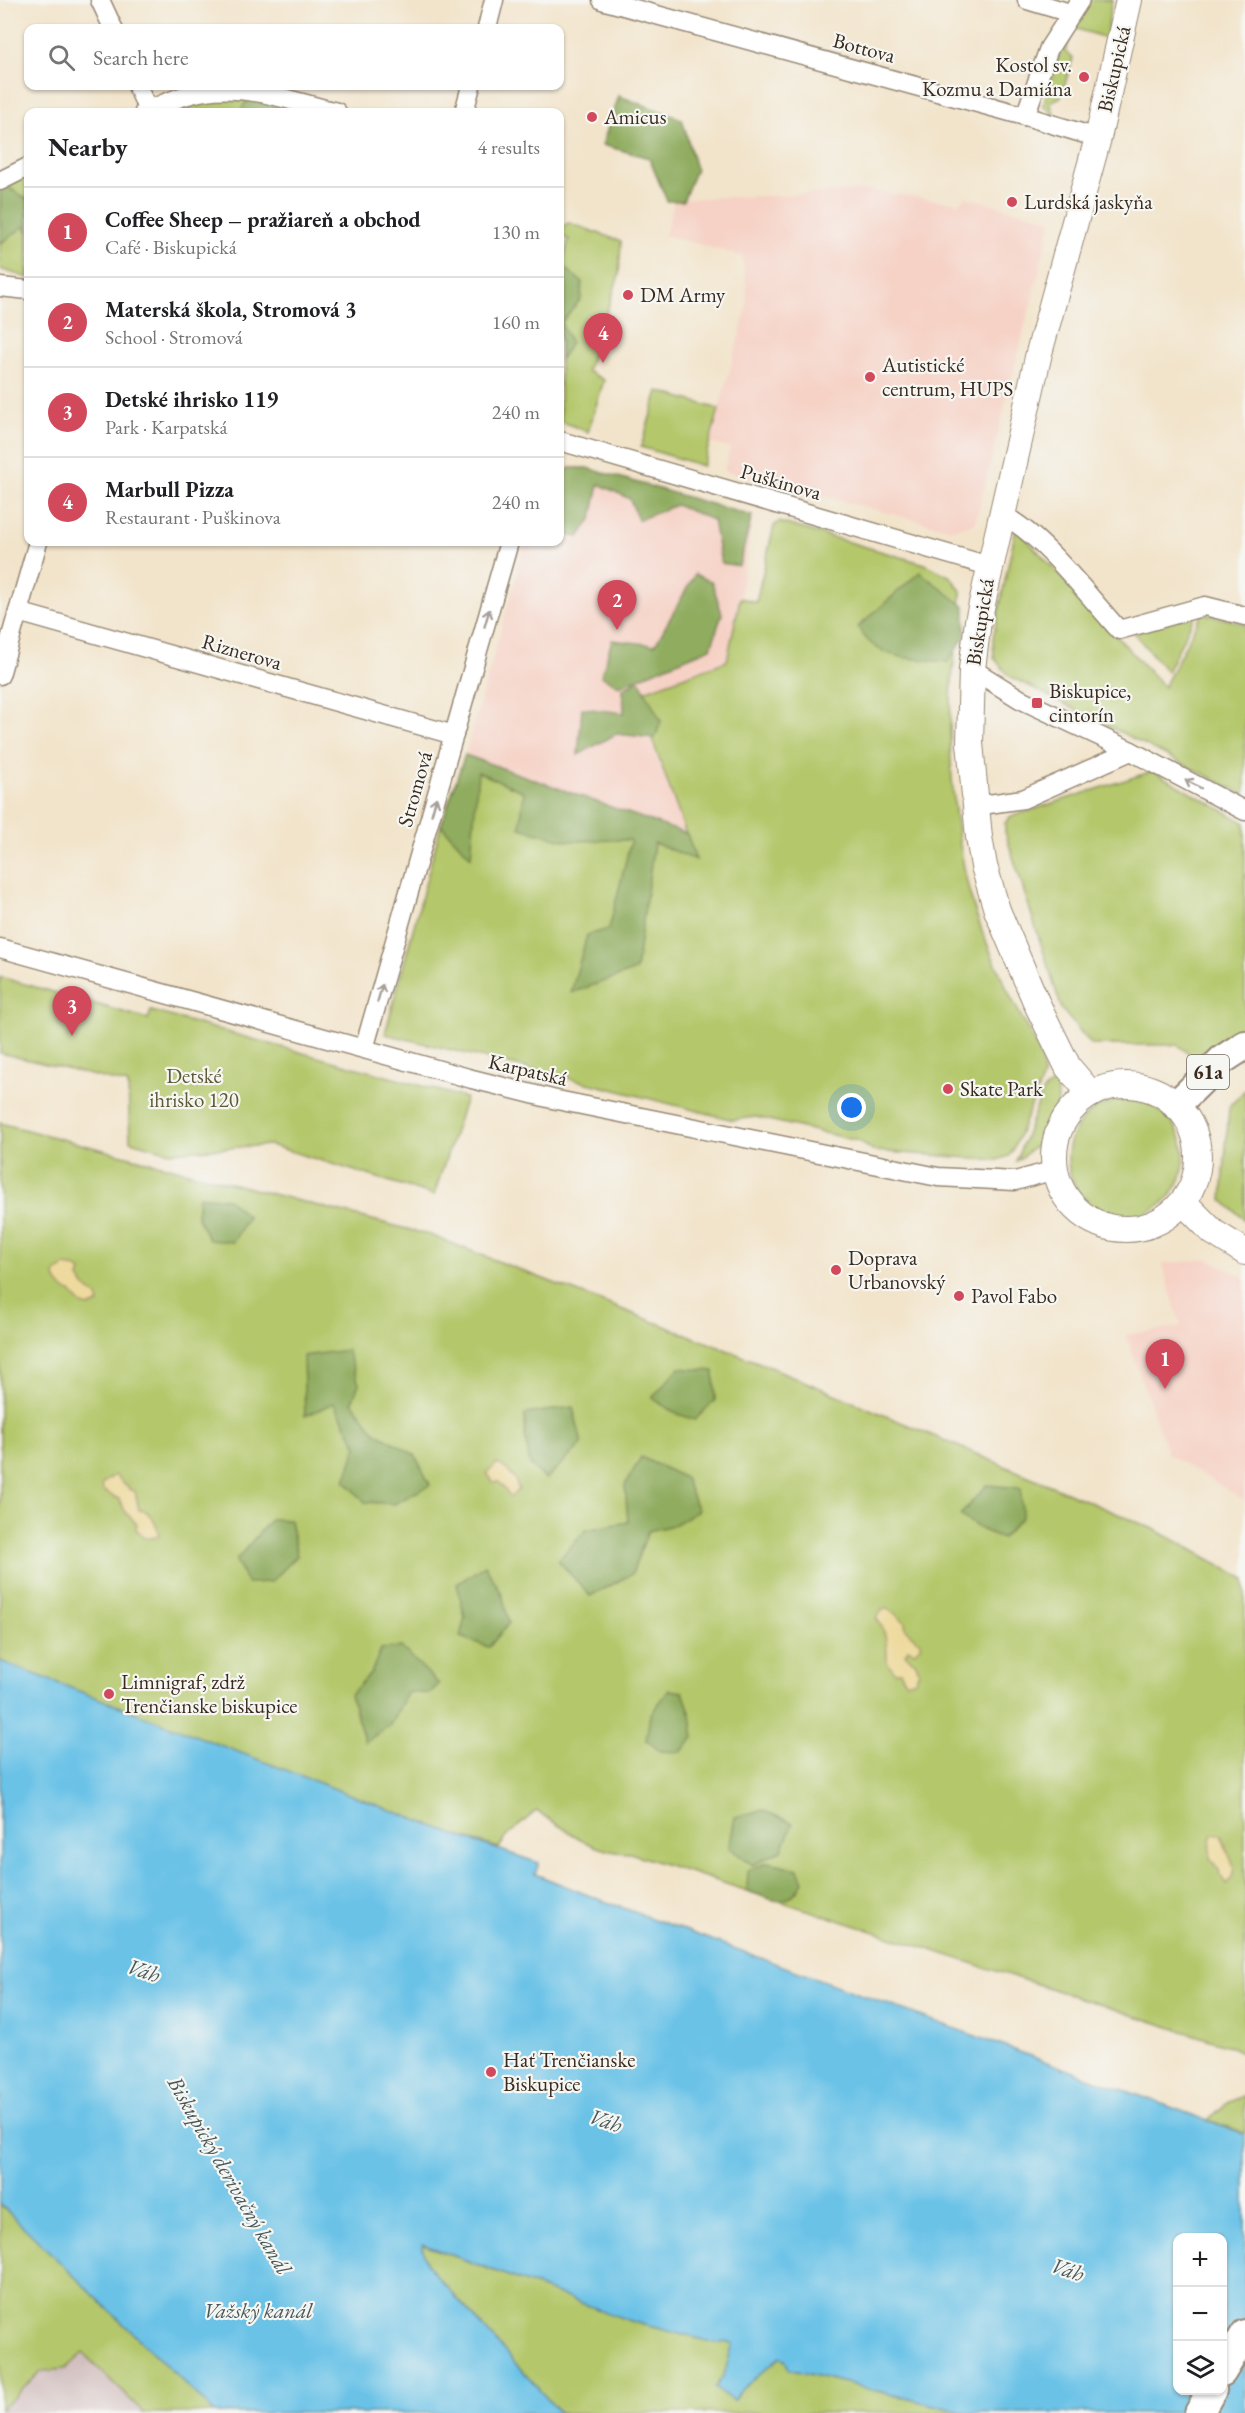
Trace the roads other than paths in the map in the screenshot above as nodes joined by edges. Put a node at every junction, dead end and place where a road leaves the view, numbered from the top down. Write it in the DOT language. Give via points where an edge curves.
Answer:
graph roads {
  1 [pos="99,0"];
  2 [pos="494,0"];
  3 [pos="602,0"];
  4 [pos="1027,0"];
  5 [pos="1129,0"];
  6 [pos="1075,7"];
  7 [pos="111,24"];
  8 [pos="488,24"];
  9 [pos="138,90"];
  10 [pos="220,90"];
  11 [pos="240,90"];
  12 [pos="470,90"];
  13 [pos="145,108"];
  14 [pos="155,108"];
  15 [pos="321,108"];
  16 [pos="465,108"];
  17 [pos="1025,116"];
  18 [pos="1098,138"];
  19 [pos="24,169"];
  20 [pos="0,181"];
  21 [pos="0,286"];
  22 [pos="24,290"];
  23 [pos="564,442"];
  24 [pos="1002,515"];
  25 [pos="37,546"];
  26 [pos="508,546"];
  27 [pos="989,566"];
  28 [pos="18,612"];
  29 [pos="1245,616"];
  30 [pos="972,669"];
  31 [pos="0,675"];
  32 [pos="454,735"];
  33 [pos="1131,751"];
  34 [pos="975,806"];
  35 [pos="1245,811"];
  36 [pos="0,948"];
  37 [pos="1245,1046"];
  38 [pos="364,1049"];
  39 [pos="1091,1094"];
  40 [pos="1176,1105"];
  41 [pos="1055,1170"];
  42 [pos="1183,1202"];
  43 [pos="1245,1252"];
  44 [pos="1245,2334"];
  45 [pos="1227,2364"];
  46 [pos="1210,2395"];
  47 [pos="1199,2413"];
  1 -- 7 [label="street"];
  2 -- 8 [label="street"];
  3 -- 17 [label="street, Bottova"];
  4 -- 6 [label="street"];
  5 -- 18 [label="street, Biskupická"];
  6 -- 17 [label="street" via="1049,48"];
  9 -- 13 [label="street"];
  10 -- 14 [label="street"];
  11 -- 15 [label="street"];
  12 -- 16 [label="street"];
  17 -- 18 [label="street, Biskupická"];
  18 -- 24 [label="street, Biskupická" via="1039,353"];
  19 -- 20 [label="street"];
  21 -- 22 [label="street"];
  23 -- 27 [label="street, Puškinova"];
  24 -- 27 [label="street, Biskupická"];
  24 -- 29 [label="street" via="1041,544 1119,630 1206,606"];
  25 -- 28 [label="street"];
  32 -- 26 [label="street, Stromová, one-way"];
  27 -- 30 [label="street, Biskupická"];
  28 -- 31 [label="street"];
  28 -- 32 [label="street, Riznerova"];
  30 -- 33 [label="street" via="1020,699"];
  30 -- 34 [label="street, Biskupická" via="970,743"];
  38 -- 32 [label="street, Stromová, one-way"];
  33 -- 34 [label="street" via="1023,799"];
  35 -- 33 [label="street, one-way"];
  34 -- 39 [label="street, Biskupická" via="984,866 1015,957 1068,1068"];
  36 -- 38 [label="street, Karpatská"];
  37 -- 40 [label="main road, 61a" via="1222,1060"];
  38 -- 41 [label="street, Karpatská" via="552,1099 938,1177 1015,1181"];
  39 -- 40 [label="street" via="1130,1085 1156,1091"];
  39 -- 41 [label="street" via="1072,1110 1059,1132"];
  40 -- 42 [label="street" via="1192,1128 1198,1154 1195,1179"];
  41 -- 42 [label="street" via="1060,1187 1076,1209 1106,1226 1149,1226"];
  42 -- 43 [label="street" via="1214,1232"];
  44 -- 45 [label="main road"];
  46 -- 47 [label="main road"];
}
